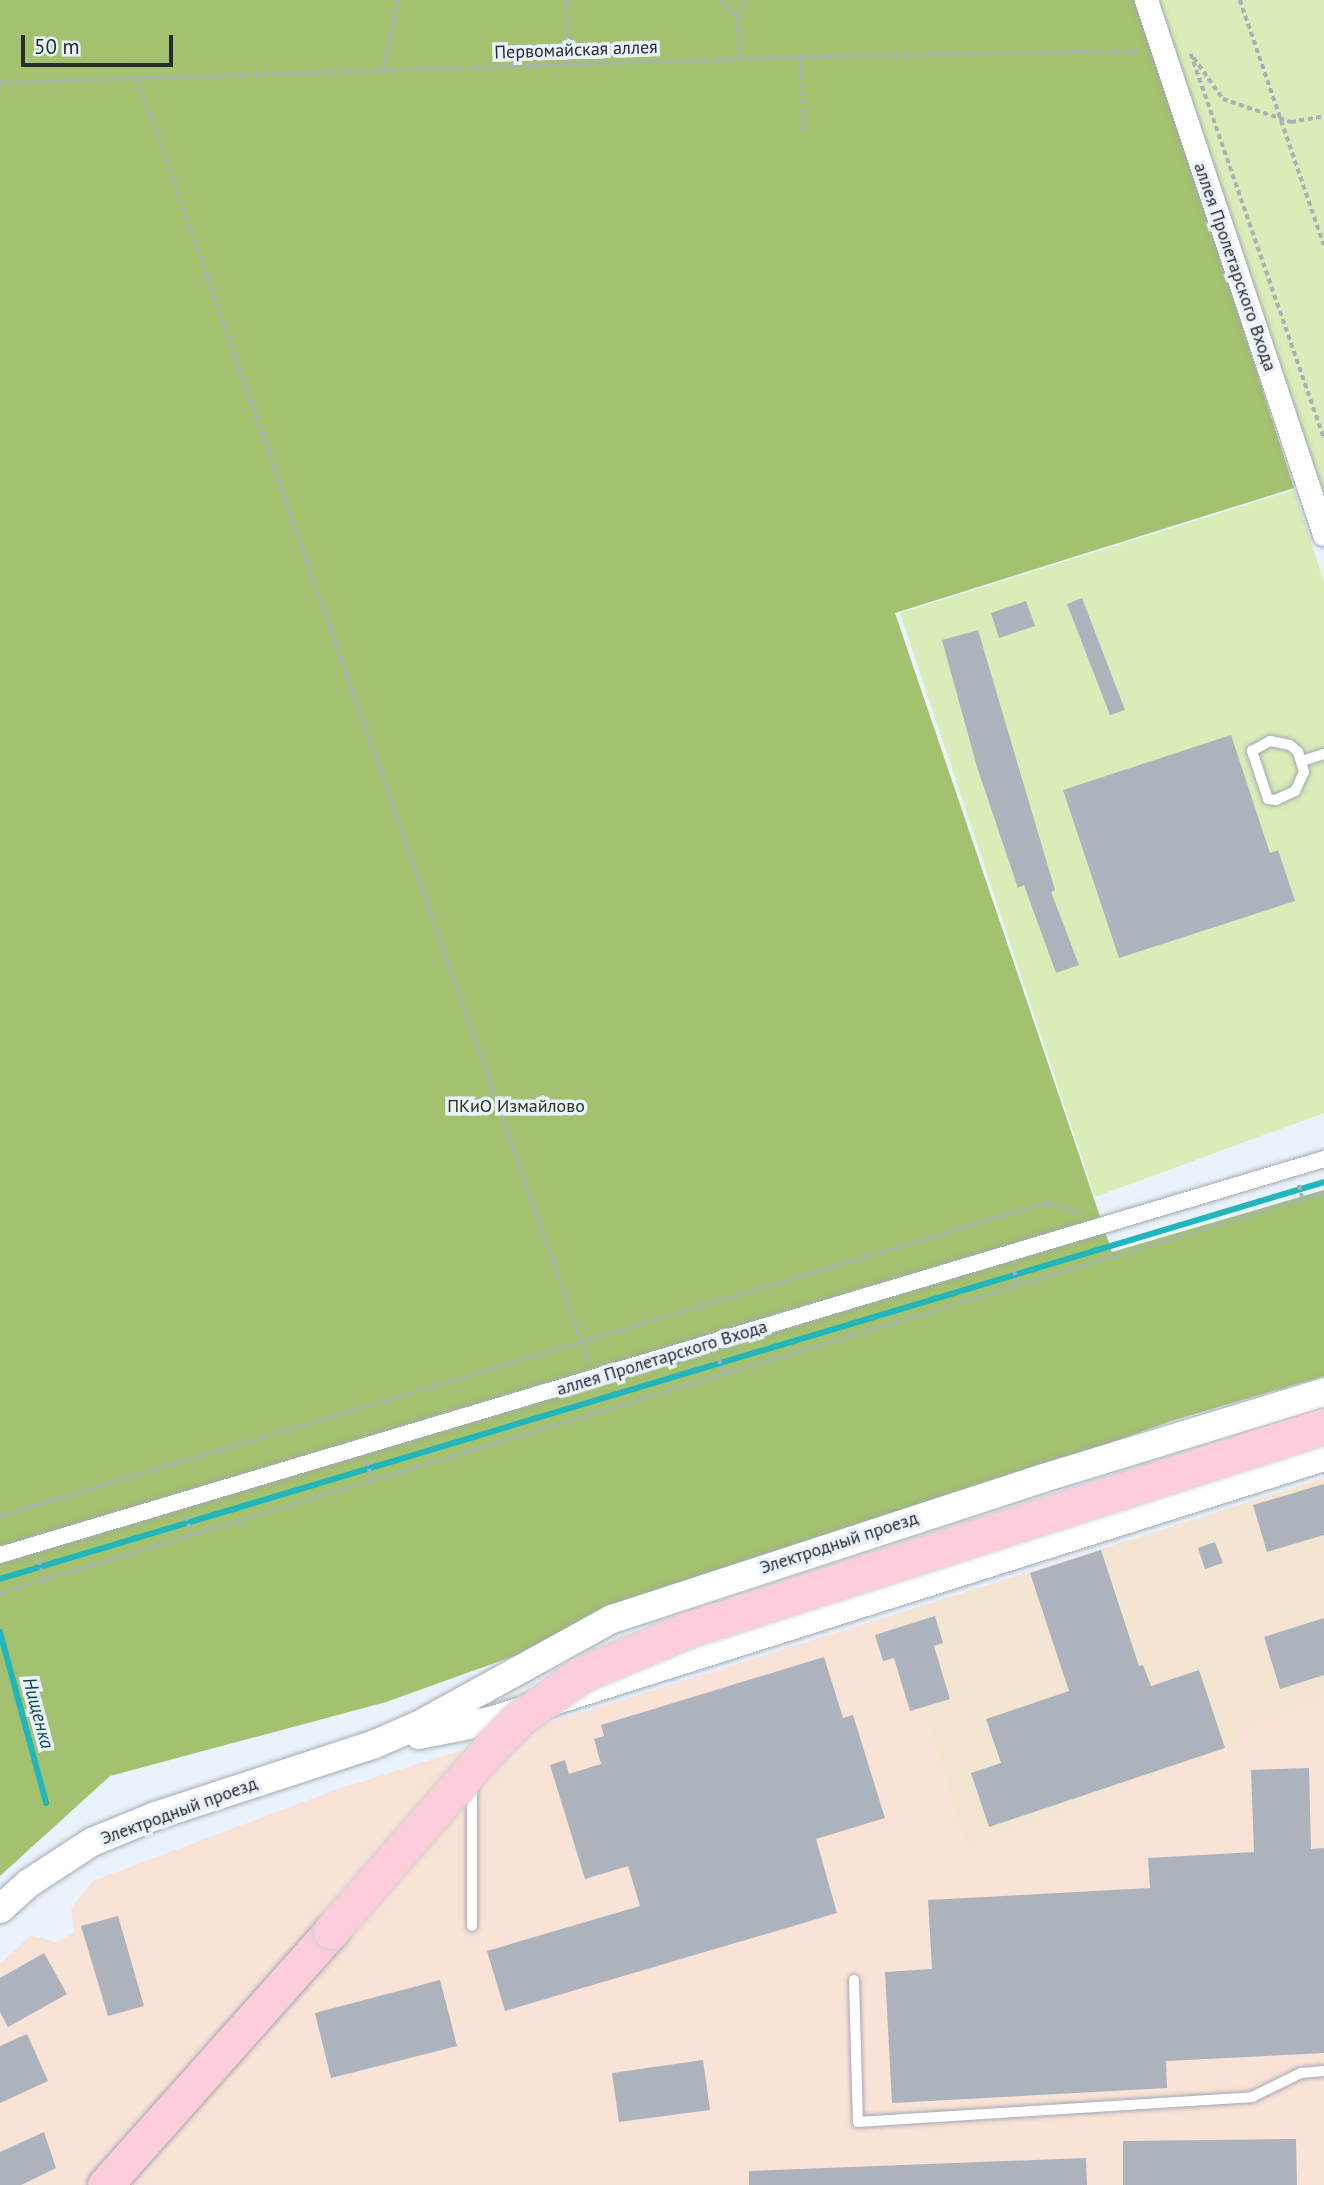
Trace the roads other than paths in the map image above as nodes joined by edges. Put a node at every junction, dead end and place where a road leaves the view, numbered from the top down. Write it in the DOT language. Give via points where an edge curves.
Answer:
graph roads {
  1 [pos="1146,0"];
  2 [pos="1324,534"];
  3 [pos="1324,754"];
  4 [pos="1302,761"];
  5 [pos="1324,1159"];
  6 [pos="1324,1392"];
  7 [pos="1324,1426"];
  8 [pos="1324,1457"];
  9 [pos="1040,1479"];
  10 [pos="1064,1537"];
  11 [pos="0,1555"];
  12 [pos="375,1744"];
  13 [pos="471,1757"];
  14 [pos="0,1909"];
  15 [pos="472,1926"];
  16 [pos="854,1980"];
  17 [pos="1324,2071"];
  18 [pos="104,2185"];
  1 -- 2 [label="street, аллея Пролетарского Входа"];
  3 -- 4 [label="lane"];
  4 -- 4 [label="lane" via="1298,752 1280,741 1259,744 1252,751 1268,799 1286,798 1295,791 1302,781"];
  5 -- 11 [label="street, аллея Пролетарского Входа"];
  6 -- 9 [label="street, Электродный проезд"];
  7 -- 18 [label="main road, bridge" via="687,1630 582,1674 520,1718 490,1748"];
  8 -- 10 [label="street, Электродный проезд"];
  9 -- 10 [label="street" via="1066,1480 1074,1487 1079,1511"];
  9 -- 12 [label="street, Электродный проезд" via="624,1614 485,1691"];
  10 -- 12 [label="street, Электродный проезд" via="469,1730"];
  12 -- 14 [label="street, Электродный проезд" via="125,1827 58,1863"];
  13 -- 15 [label="lane"];
  16 -- 17 [label="lane" via="858,2122 1252,2097 1301,2073"];
}
